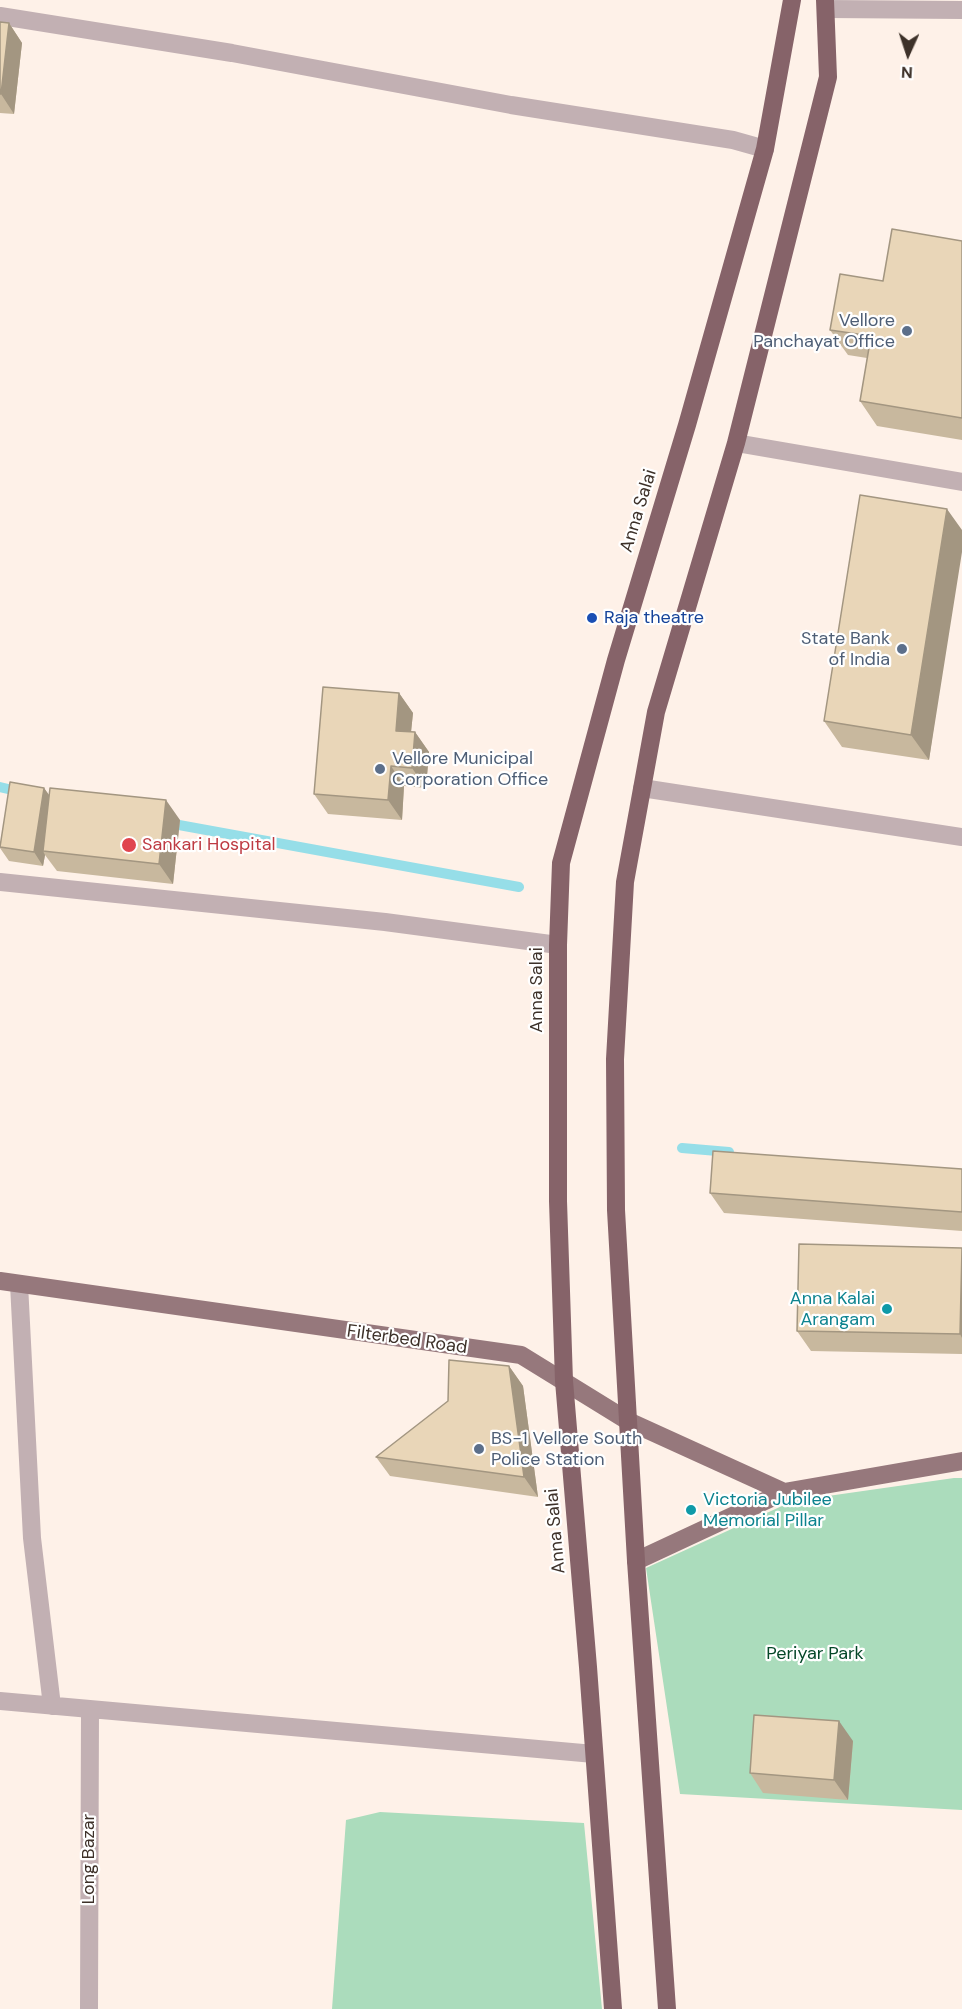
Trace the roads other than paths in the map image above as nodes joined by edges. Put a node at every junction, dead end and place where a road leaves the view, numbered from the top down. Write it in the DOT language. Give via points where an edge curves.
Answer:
graph roads {
  1 [pos="792,0"];
  2 [pos="826,4"];
  3 [pos="962,10"];
  4 [pos="0,16"];
  5 [pos="765,149"];
  6 [pos="736,443"];
  7 [pos="962,482"];
  8 [pos="642,788"];
  9 [pos="962,837"];
  10 [pos="0,882"];
  11 [pos="558,945"];
  12 [pos="0,1281"];
  13 [pos="19,1284"];
  14 [pos="564,1381"];
  15 [pos="628,1421"];
  16 [pos="962,1461"];
  17 [pos="784,1492"];
  18 [pos="636,1561"];
  19 [pos="0,1701"];
  20 [pos="52,1706"];
  21 [pos="90,1710"];
  22 [pos="594,1754"];
  23 [pos="89,2009"];
  24 [pos="613,2009"];
  25 [pos="667,2009"];
  1 -- 5 [label="highway, Anna Salai"];
  2 -- 3 [label="street"];
  2 -- 6 [label="highway" via="828,77"];
  4 -- 5 [label="street" via="733,140"];
  5 -- 11 [label="highway, Anna Salai" via="561,863"];
  6 -- 7 [label="street"];
  6 -- 8 [label="highway" via="656,712"];
  8 -- 9 [label="street"];
  8 -- 15 [label="highway" via="625,882 615,1059 616,1210"];
  10 -- 11 [label="street" via="385,922"];
  11 -- 14 [label="highway, Anna Salai" via="558,1201"];
  12 -- 13 [label="main road, Filterbed Road"];
  13 -- 14 [label="main road, Filterbed Road" via="521,1355"];
  13 -- 20 [label="street" via="32,1538"];
  14 -- 15 [label="main road, Filterbed Road"];
  14 -- 22 [label="highway, Anna Salai"];
  15 -- 17 [label="main road, Filterbed Road"];
  15 -- 18 [label="highway"];
  16 -- 17 [label="main road"];
  17 -- 18 [label="main road"];
  18 -- 25 [label="highway"];
  19 -- 20 [label="street"];
  20 -- 21 [label="street"];
  21 -- 22 [label="street"];
  21 -- 23 [label="street, Long Bazar"];
  22 -- 24 [label="highway, Anna Salai"];
}
